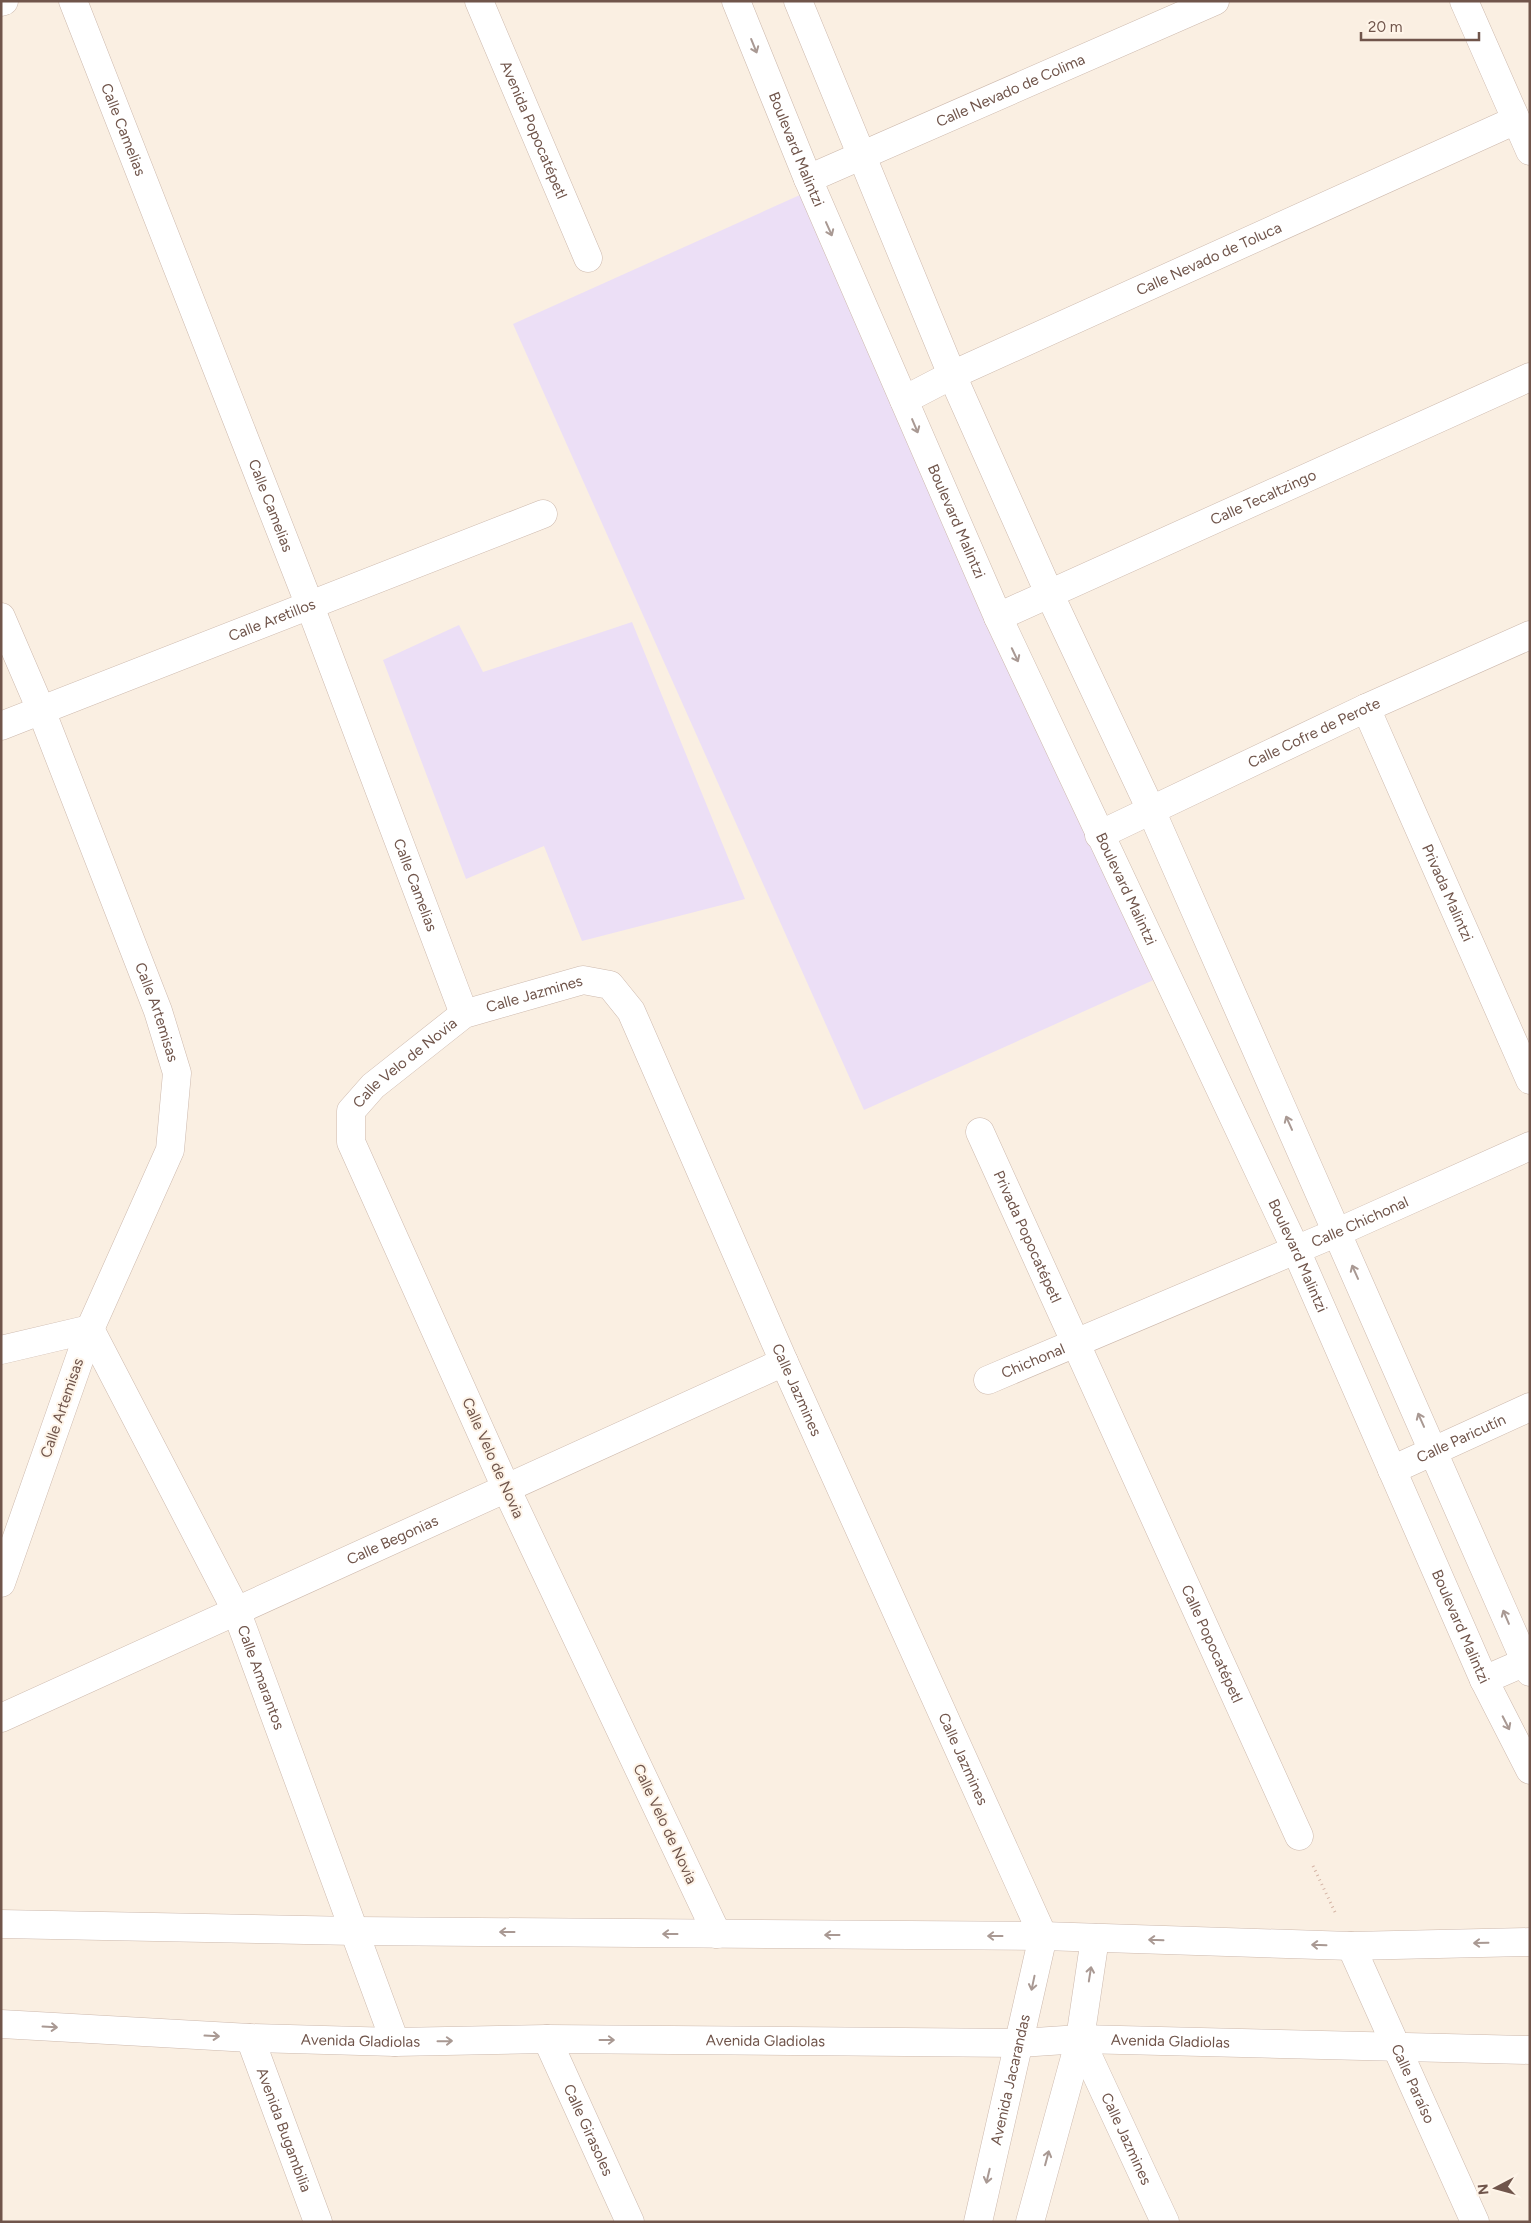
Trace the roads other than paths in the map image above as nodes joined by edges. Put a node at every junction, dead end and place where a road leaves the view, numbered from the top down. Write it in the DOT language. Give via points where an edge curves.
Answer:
graph roads {
  1 [pos="73,1"];
  2 [pos="479,1"];
  3 [pos="736,1"];
  4 [pos="798,1"];
  5 [pos="1464,1"];
  6 [pos="1207,3"];
  7 [pos="1516,120"];
  8 [pos="1530,151"];
  9 [pos="862,155"];
  10 [pos="808,179"];
  11 [pos="588,258"];
  12 [pos="952,375"];
  13 [pos="1530,378"];
  14 [pos="904,400"];
  15 [pos="543,514"];
  16 [pos="1050,593"];
  17 [pos="310,606"];
  18 [pos="1,617"];
  19 [pos="998,617"];
  20 [pos="1530,635"];
  21 [pos="1366,708"];
  22 [pos="41,710"];
  23 [pos="1,726"];
  24 [pos="1151,810"];
  25 [pos="1099,835"];
  26 [pos="464,1014"];
  27 [pos="1530,1080"];
  28 [pos="980,1132"];
  29 [pos="1530,1146"];
  30 [pos="1338,1232"];
  31 [pos="1296,1250"];
  32 [pos="90,1330"];
  33 [pos="1077,1342"];
  34 [pos="1,1350"];
  35 [pos="784,1362"];
  36 [pos="988,1380"];
  37 [pos="1530,1407"];
  38 [pos="1434,1450"];
  39 [pos="1392,1470"];
  40 [pos="506,1488"];
  41 [pos="1,1583"];
  42 [pos="236,1610"];
  43 [pos="1528,1665"];
  44 [pos="1484,1680"];
  45 [pos="1,1718"];
  46 [pos="1530,1770"];
  47 [pos="1299,1836"];
  48 [pos="1,1924"];
  49 [pos="355,1931"];
  50 [pos="717,1934"];
  51 [pos="1043,1936"];
  52 [pos="1095,1938"];
  53 [pos="1530,1942"];
  54 [pos="1351,1946"];
  55 [pos="1,2024"];
  56 [pos="250,2038"];
  57 [pos="1080,2039"];
  58 [pos="547,2040"];
  59 [pos="395,2042"];
  60 [pos="1020,2043"];
  61 [pos="1397,2048"];
  62 [pos="1530,2050"];
  63 [pos="318,2222"];
  64 [pos="630,2222"];
  65 [pos="978,2222"];
  66 [pos="1030,2222"];
  67 [pos="1165,2222"];
  68 [pos="1475,2222"];
  1 -- 17 [label="street, Calle Camelias"];
  2 -- 11 [label="street, Avenida Popocatépetl"];
  3 -- 10 [label="street, Boulevard Malintzi, one-way"];
  4 -- 9 [label="street"];
  5 -- 7 [label="street"];
  6 -- 9 [label="street, Calle Nevado de Colima"];
  7 -- 8 [label="street"];
  7 -- 12 [label="street, Calle Nevado de Toluca"];
  9 -- 10 [label="street, Calle Nevado de Colima"];
  9 -- 12 [label="street"];
  10 -- 14 [label="street, Boulevard Malintzi, one-way"];
  12 -- 14 [label="street, Calle Nevado de Toluca"];
  12 -- 16 [label="street"];
  13 -- 16 [label="street, Calle Tecaltzingo"];
  14 -- 19 [label="street, Boulevard Malintzi, one-way"];
  15 -- 17 [label="street, Calle Aretillos"];
  16 -- 19 [label="street, Calle Tecaltzingo"];
  16 -- 24 [label="street"];
  17 -- 22 [label="street, Calle Aretillos"];
  17 -- 26 [label="street, Calle Camelias"];
  18 -- 22 [label="street, Calle Artemisas"];
  19 -- 25 [label="street, Boulevard Malintzi, one-way"];
  20 -- 21 [label="street, Calle Cofre de Perote"];
  21 -- 24 [label="street, Calle Cofre de Perote"];
  21 -- 27 [label="street, Privada Malintzi"];
  22 -- 23 [label="street, Calle Aretillos"];
  22 -- 32 [label="street, Calle Artemisas" via="158,1011 177,1073 170,1150"];
  24 -- 25 [label="street, Calle Cofre de Perote"];
  30 -- 24 [label="street, one-way"];
  25 -- 31 [label="street, Boulevard Malintzi"];
  26 -- 35 [label="street, Calle Jazmines" via="583,980 610,986 631,1011"];
  26 -- 40 [label="street, Calle Velo de Novia" via="373,1086 351,1112 351,1142"];
  28 -- 33 [label="street, Privada Popocatépetl"];
  29 -- 30 [label="street, Calle Chichonal"];
  30 -- 31 [label="street, Calle Chichonal"];
  38 -- 30 [label="street, one-way"];
  31 -- 33 [label="street, Calle Chichonal"];
  31 -- 39 [label="street, Boulevard Malintzi"];
  32 -- 34 [label="street"];
  32 -- 41 [label="street, Calle Artemisas"];
  32 -- 42 [label="street, Calle Amarantos"];
  33 -- 36 [label="street, Chichonal"];
  33 -- 47 [label="street, Calle Popocatépetl"];
  35 -- 40 [label="street, Calle Begonias"];
  35 -- 51 [label="street, Calle Jazmines"];
  37 -- 38 [label="street, Calle Paricutín"];
  38 -- 39 [label="street, Calle Paricutín"];
  43 -- 38 [label="street, one-way"];
  39 -- 44 [label="street, Boulevard Malintzi"];
  40 -- 42 [label="street, Calle Begonias"];
  40 -- 50 [label="street, Calle Velo de Novia"];
  42 -- 45 [label="street, Calle Begonias"];
  42 -- 49 [label="street, Calle Amarantos"];
  43 -- 44 [label="street"];
  44 -- 46 [label="street, Boulevard Malintzi, one-way"];
  48 -- 49 [label="street"];
  50 -- 49 [label="street, one-way"];
  49 -- 59 [label="street, Calle Amarantos"];
  51 -- 50 [label="street, one-way"];
  51 -- 52 [label="street"];
  51 -- 60 [label="street, Avenida Jacarandas, one-way"];
  54 -- 52 [label="street, one-way"];
  57 -- 52 [label="street, one-way"];
  53 -- 54 [label="street, one-way"];
  54 -- 61 [label="street, Calle Paraíso"];
  55 -- 56 [label="street, Avenida Gladiolas, one-way"];
  56 -- 59 [label="street, Avenida Gladiolas"];
  56 -- 63 [label="street, Avenida Bugambilia"];
  57 -- 60 [label="street, Avenida Gladiolas"];
  57 -- 61 [label="street, Avenida Gladiolas"];
  66 -- 57 [label="street, one-way"];
  57 -- 67 [label="street, Calle Jazmines"];
  59 -- 58 [label="street, Avenida Gladiolas, one-way"];
  58 -- 60 [label="street, Avenida Gladiolas, one-way"];
  58 -- 64 [label="street, Calle Girasoles"];
  60 -- 65 [label="street, Avenida Jacarandas, one-way"];
  61 -- 62 [label="street, Avenida Gladiolas"];
  61 -- 68 [label="street, Calle Paraíso"];
}
